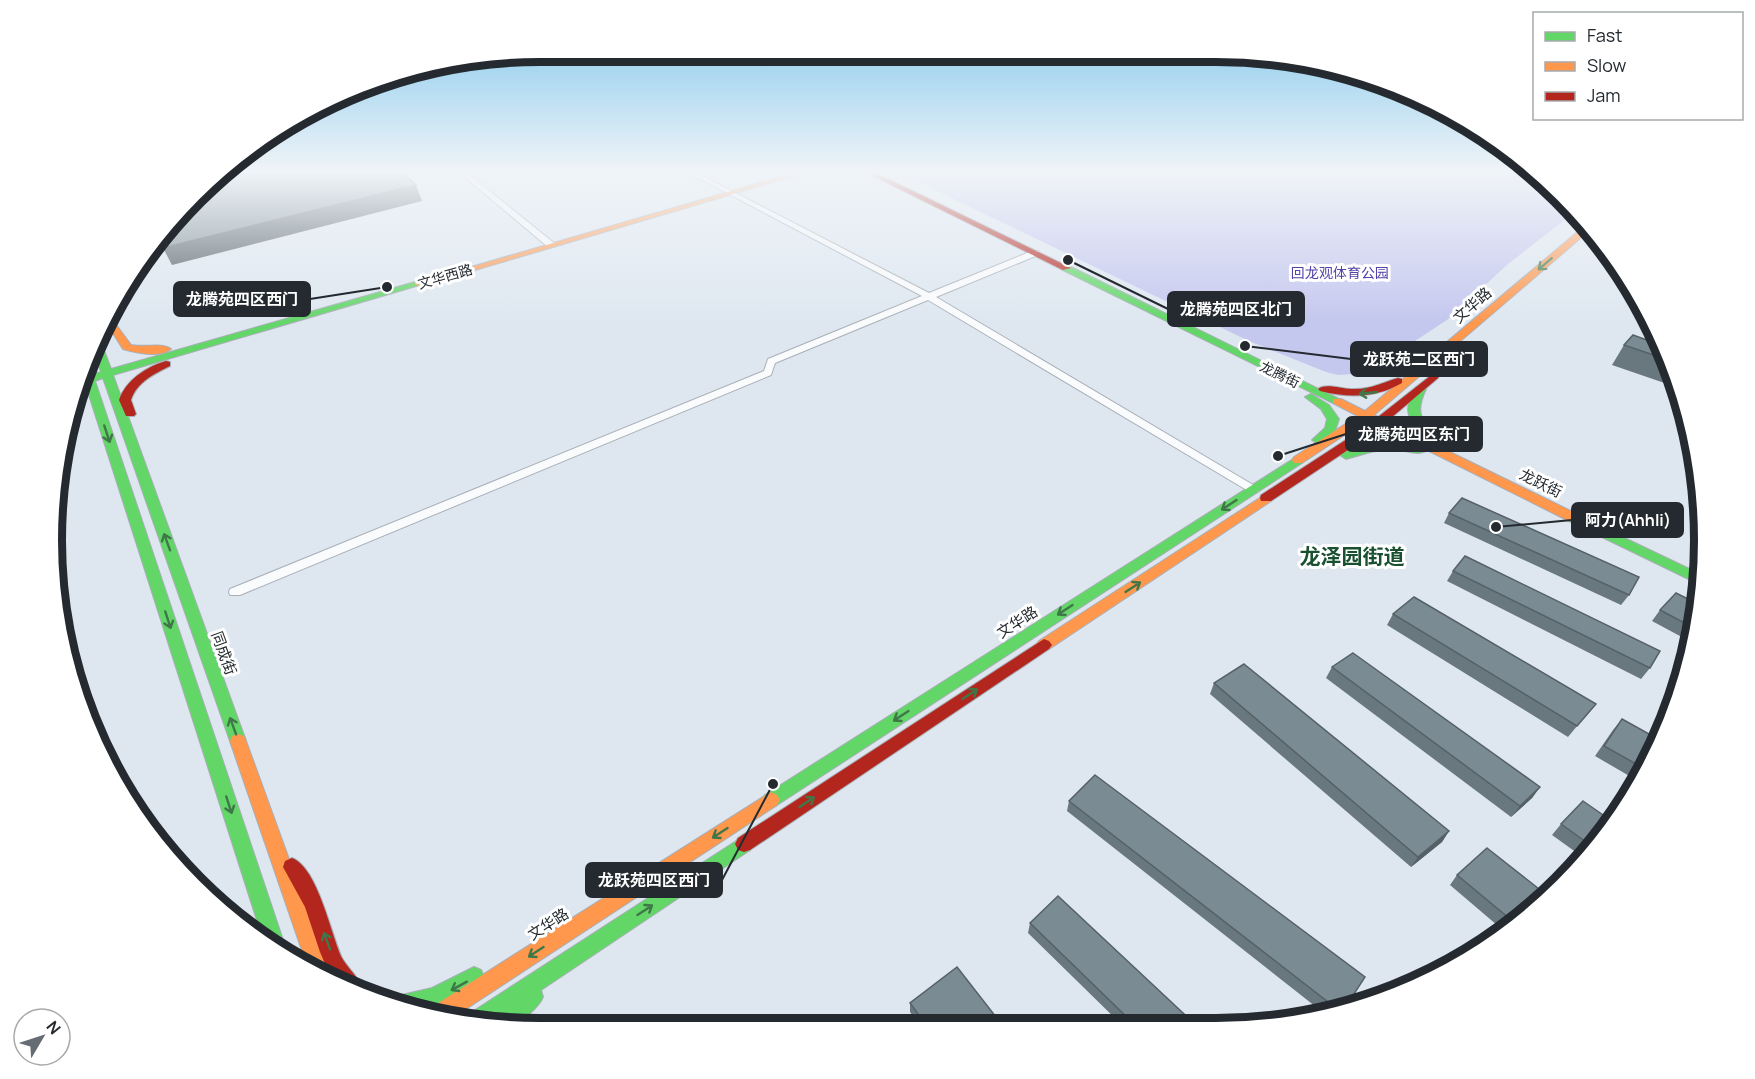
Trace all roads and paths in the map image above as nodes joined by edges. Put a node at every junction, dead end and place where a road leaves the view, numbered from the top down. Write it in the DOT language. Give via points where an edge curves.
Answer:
graph roads {
  1 [pos="525,223"];
  2 [pos="625,223"];
  3 [pos="788,223"];
  4 [pos="974,223"];
  5 [pos="1582,232"];
  6 [pos="1589,241"];
  7 [pos="551,245"];
  8 [pos="1035,253"];
  9 [pos="930,297"];
  10 [pos="288,321"];
  11 [pos="113,324"];
  12 [pos="243,334"];
  13 [pos="1454,343"];
  14 [pos="1221,345"];
  15 [pos="100,353"];
  16 [pos="1252,360"];
  17 [pos="92,373"];
  18 [pos="107,374"];
  19 [pos="89,380"];
  20 [pos="1427,382"];
  21 [pos="1366,416"];
  22 [pos="1380,422"];
  23 [pos="142,471"];
  24 [pos="1493,478"];
  25 [pos="1254,489"];
  26 [pos="1268,497"];
  27 [pos="1640,550"];
  28 [pos="1692,575"];
  29 [pos="236,592"];
  30 [pos="266,820"];
  31 [pos="691,852"];
  32 [pos="614,930"];
  33 [pos="271,935"];
  34 [pos="316,962"];
  35 [pos="340,973"];
  36 [pos="416,1001"];
  37 [pos="448,1008"];
  38 [pos="487,1014"];
  39 [pos="506,1016"];
  1 -- 7 [label="street"];
  2 -- 7 [label="street, 文华西路"];
  3 -- 9 [label="street"];
  4 -- 8 [label="street, 龙腾街"];
  5 -- 13 [label="street, 文华路, one-way"];
  6 -- 20 [label="street, 文华路"];
  7 -- 10 [label="street, 文华西路"];
  8 -- 9 [label="street"];
  8 -- 14 [label="street, 龙腾街"];
  9 -- 25 [label="street"];
  9 -- 29 [label="street" via="771,361 768,373"];
  10 -- 11 [label="street" via="176,348 147,351 127,347"];
  10 -- 12 [label="street, 文华西路"];
  12 -- 18 [label="street, 文华西路"];
  12 -- 23 [label="street" via="166,364 144,376 128,392 125,400 140,438"];
  13 -- 16 [label="street, one-way" via="1386,388 1368,394 1317,387"];
  13 -- 21 [label="street, 文华路"];
  14 -- 16 [label="street, 龙腾街"];
  14 -- 25 [label="street" via="1318,401 1332,416 1328,432 1284,462"];
  15 -- 18 [label="street, 同成街"];
  16 -- 21 [label="street, 龙腾街"];
  17 -- 18 [label="street, 文华西路"];
  18 -- 23 [label="street, 同成街"];
  19 -- 33 [label="street, one-way"];
  20 -- 22 [label="street, 文华路"];
  20 -- 27 [label="street" via="1416,394 1412,408 1416,423 1426,434 1536,490"];
  21 -- 22 [label="street, 龙跃街"];
  21 -- 25 [label="street, 文华路"];
  22 -- 24 [label="street, 龙跃街"];
  22 -- 26 [label="street, 文华路"];
  30 -- 23 [label="street, 同成街, one-way"];
  24 -- 26 [label="street" via="1422,451 1371,446 1345,455 1313,477"];
  24 -- 27 [label="street, 龙跃街"];
  25 -- 31 [label="street, 文华路, one-way"];
  32 -- 26 [label="street, 文华路, one-way"];
  27 -- 28 [label="street, 龙跃街"];
  30 -- 34 [label="street, 同成街"];
  35 -- 30 [label="street, one-way" via="313,903"];
  31 -- 36 [label="street, one-way" via="598,899 459,987"];
  31 -- 37 [label="street, 文华路, one-way"];
  32 -- 38 [label="street, 文华路"];
  32 -- 39 [label="street"];
}
